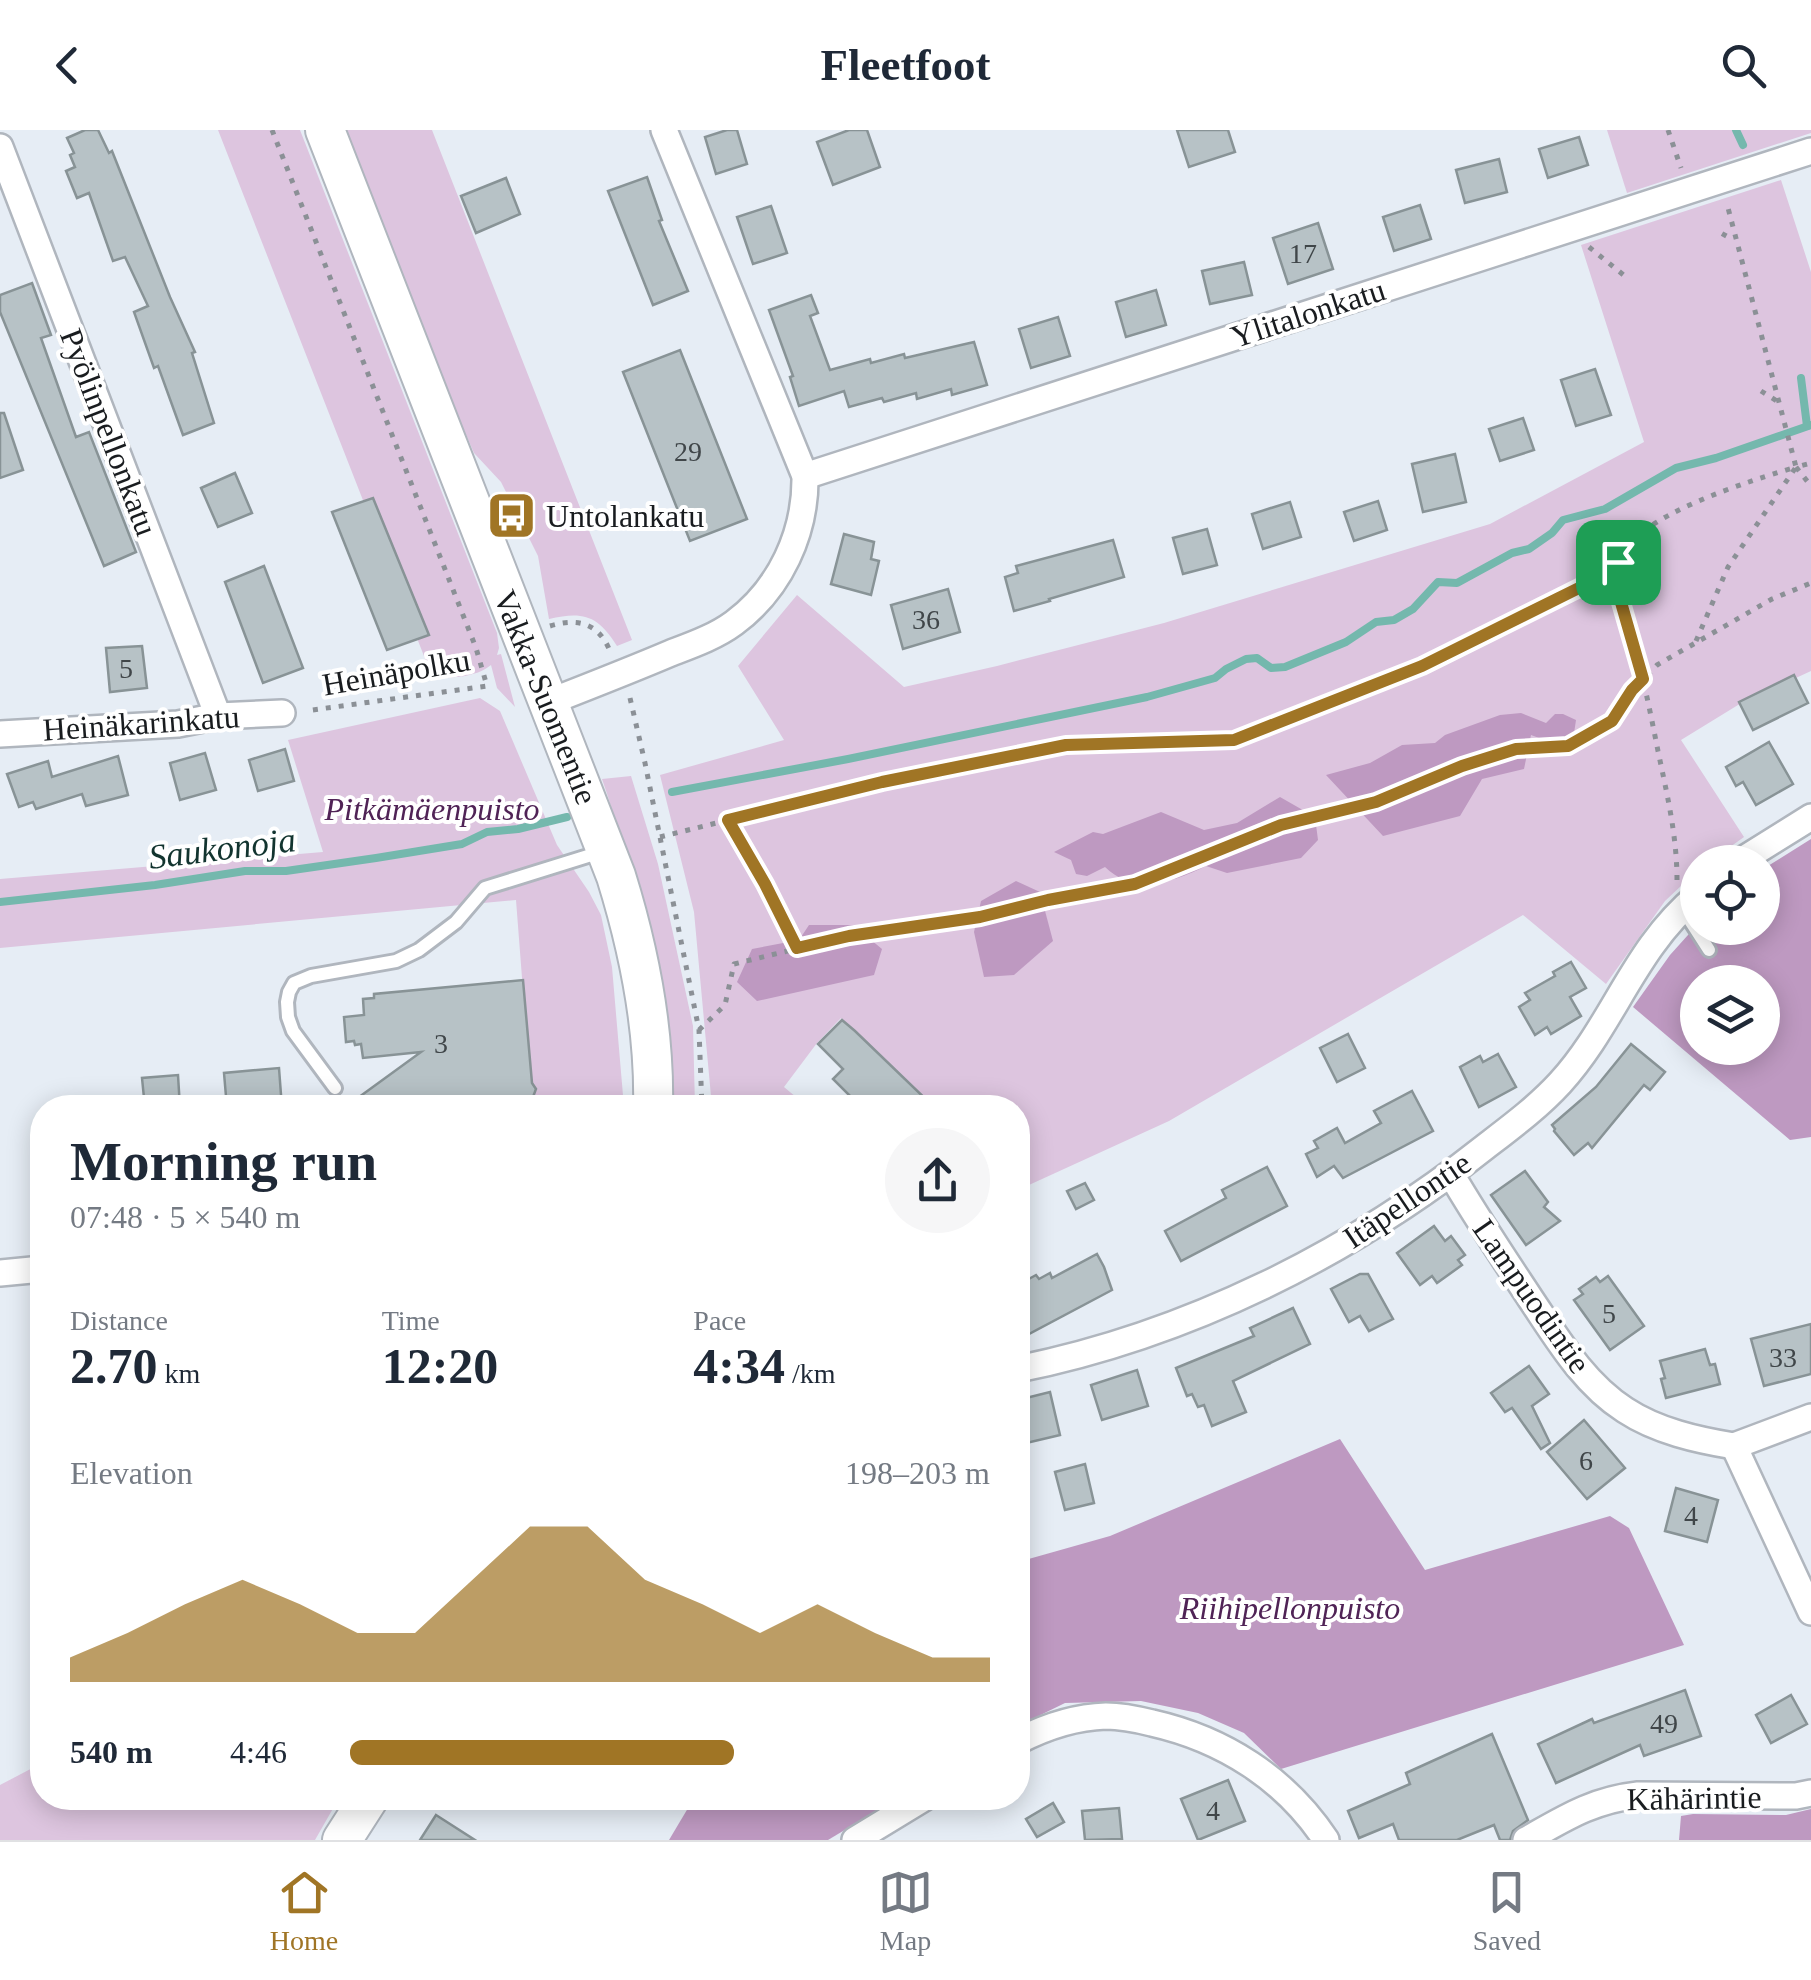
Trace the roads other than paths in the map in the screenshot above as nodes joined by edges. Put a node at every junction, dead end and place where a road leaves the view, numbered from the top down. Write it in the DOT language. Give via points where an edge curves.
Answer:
graph roads {
  1 [pos="325,130"];
  2 [pos="664,130"];
  3 [pos="0,147"];
  4 [pos="1811,151"];
  5 [pos="805,476"];
  6 [pos="549,702"];
  7 [pos="282,714"];
  8 [pos="218,716"];
  9 [pos="0,734"];
  10 [pos="1811,817"];
  11 [pos="1766,845"];
  12 [pos="607,850"];
  13 [pos="1680,912"];
  14 [pos="1707,945"];
  15 [pos="1709,950"];
  16 [pos="335,1088"];
  17 [pos="653,1095"];
  18 [pos="1451,1174"];
  19 [pos="30,1270"];
  20 [pos="0,1272"];
  21 [pos="1030,1365"];
  22 [pos="1811,1417"];
  23 [pos="1734,1446"];
  24 [pos="1811,1612"];
  25 [pos="1030,1734"];
  26 [pos="1811,1793"];
  27 [pos="361,1810"];
  28 [pos="904,1810"];
  29 [pos="342,1840"];
  30 [pos="855,1840"];
  31 [pos="1326,1840"];
  32 [pos="1526,1840"];
  1 -- 6 [label="street, Vakka-Suomentie"];
  2 -- 5 [label="street"];
  3 -- 8 [label="street, Pyölinpellonkatu"];
  4 -- 5 [label="street, Ylitalonkatu"];
  5 -- 6 [label="street" via="806,502 790,552 757,604 706,639"];
  6 -- 12 [label="street, Vakka-Suomentie"];
  7 -- 8 [label="street, Heinäkarinkatu"];
  8 -- 9 [label="street, Heinäkarinkatu"];
  10 -- 11 [label="street"];
  12 -- 16 [label="lane" via="485,888 456,922 396,961 294,983 287,1002 293,1031"];
  12 -- 17 [label="street, Vakka-Suomentie" via="629,917 650,1027"];
  13 -- 18 [label="street, Itäpellontie" via="1655,938 1560,1084"];
  14 -- 15 [label="lane"];
  18 -- 21 [label="street, Itäpellontie" via="1264,1284 1165,1326"];
  18 -- 23 [label="street, Lampuodintie" via="1574,1363 1604,1393 1672,1432"];
  19 -- 20 [label="street"];
  22 -- 23 [label="street"];
  23 -- 24 [label="street"];
  25 -- 31 [label="street" via="1107,1716 1200,1736 1261,1770"];
  26 -- 32 [label="street, Kähärintie" via="1617,1797"];
  27 -- 29 [label="street"];
  28 -- 30 [label="street"];
}
